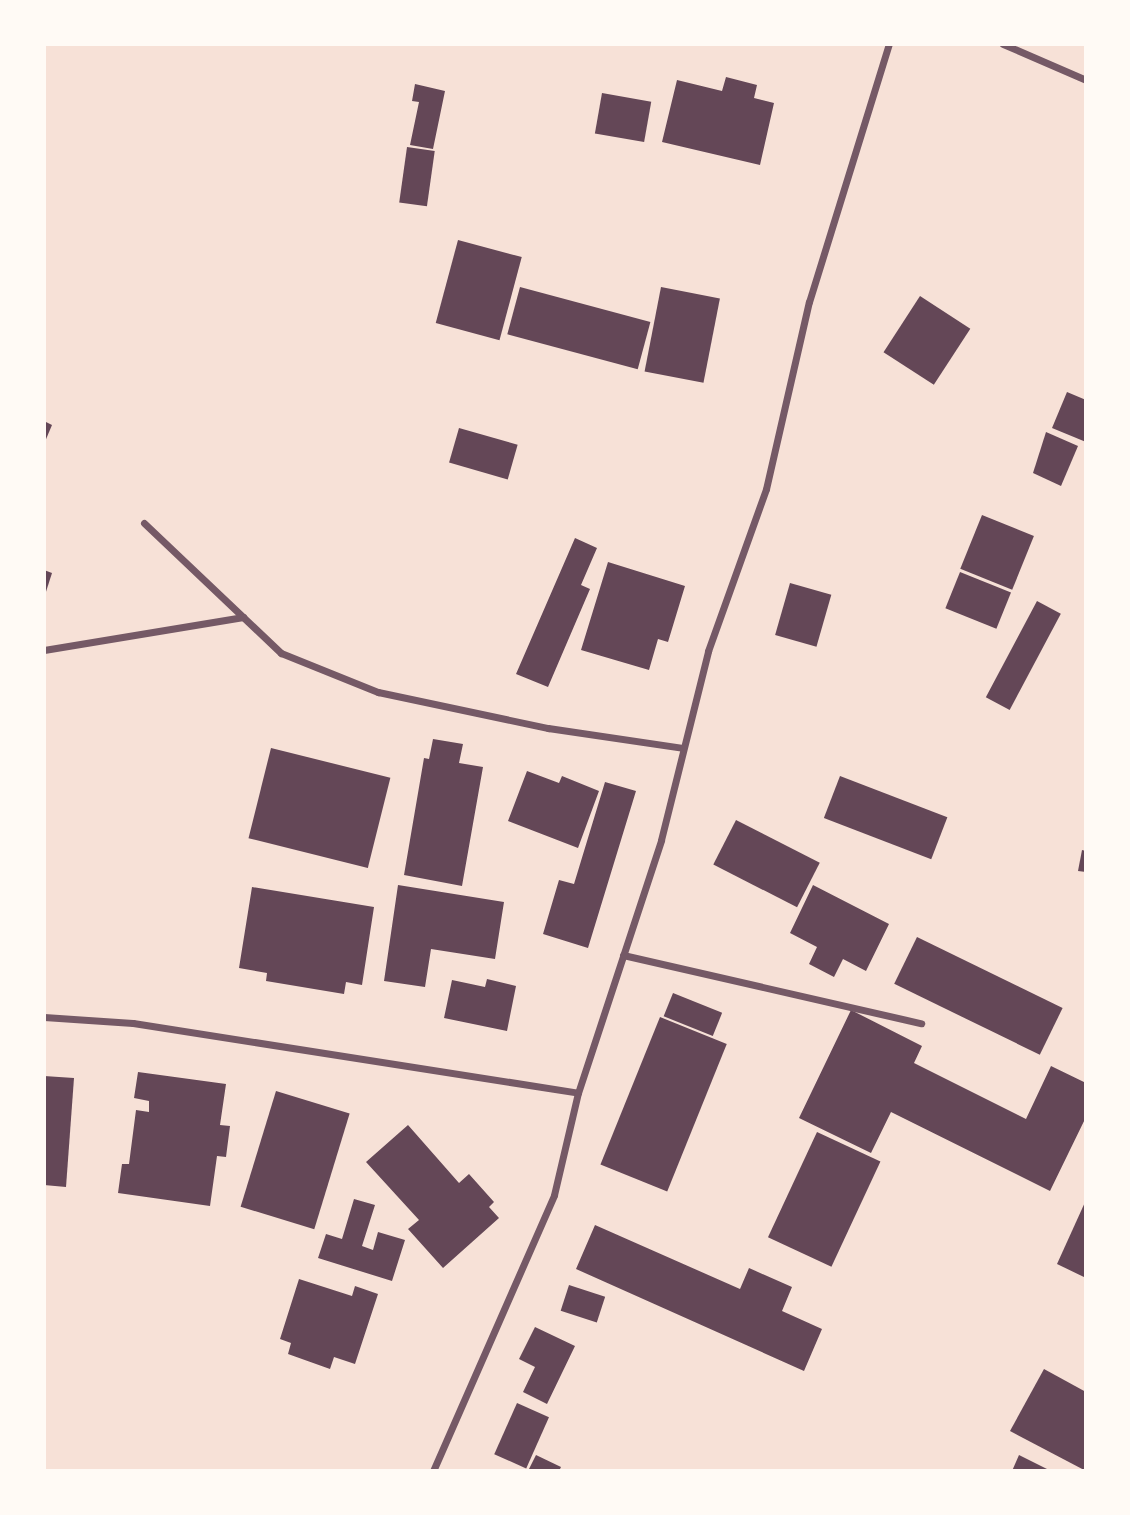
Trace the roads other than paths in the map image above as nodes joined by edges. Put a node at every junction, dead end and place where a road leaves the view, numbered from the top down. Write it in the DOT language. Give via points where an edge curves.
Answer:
graph roads {
  1 [pos="889,44"];
  2 [pos="1003,44"];
  3 [pos="1086,80"];
  4 [pos="144,523"];
  5 [pos="243,617"];
  6 [pos="44,650"];
  7 [pos="683,748"];
  8 [pos="623,955"];
  9 [pos="44,1017"];
  10 [pos="920,1023"];
  11 [pos="578,1093"];
  12 [pos="433,1471"];
  1 -- 7 [label="street" via="809,302 766,489 708,651"];
  2 -- 3 [label="street"];
  4 -- 5 [label="street"];
  5 -- 6 [label="street"];
  5 -- 7 [label="street" via="281,653 378,692 548,728"];
  7 -- 8 [label="street" via="660,840"];
  8 -- 10 [label="street"];
  8 -- 11 [label="street"];
  9 -- 11 [label="street" via="133,1023"];
  11 -- 12 [label="street" via="554,1195"];
}
